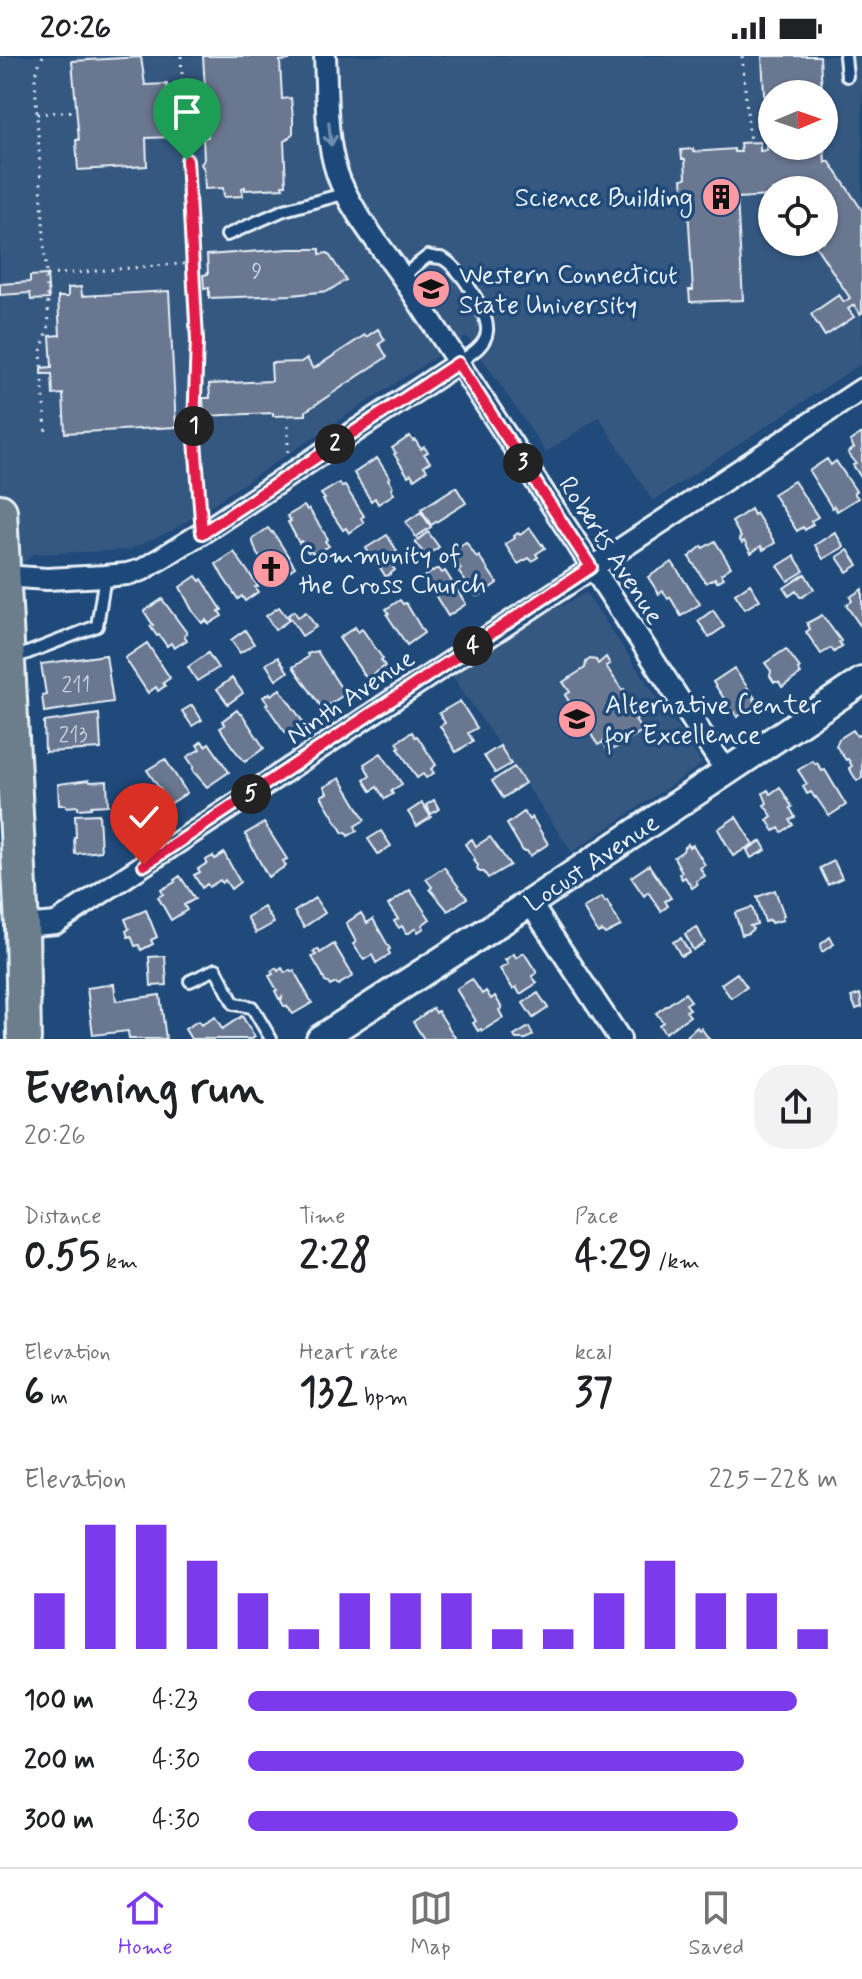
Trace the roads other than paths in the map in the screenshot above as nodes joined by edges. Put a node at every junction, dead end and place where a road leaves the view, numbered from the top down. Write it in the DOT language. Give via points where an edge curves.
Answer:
graph roads {
  1 [pos="325,56"];
  2 [pos="845,56"];
  3 [pos="847,76"];
  4 [pos="347,193"];
  5 [pos="227,235"];
  6 [pos="403,278"];
  7 [pos="458,363"];
  8 [pos="862,389"];
  9 [pos="0,511"];
  10 [pos="591,567"];
  11 [pos="3,576"];
  12 [pos="105,576"];
  13 [pos="8,660"];
  14 [pos="862,681"];
  15 [pos="726,771"];
  16 [pos="8,827"];
  17 [pos="530,903"];
  18 [pos="22,926"];
  19 [pos="190,981"];
  20 [pos="24,1039"];
  21 [pos="271,1039"];
  22 [pos="320,1039"];
  23 [pos="620,1039"];
  1 -- 4 [label="street, Roberts Avenue, one-way" via="330,137"];
  2 -- 3 [label="lane"];
  4 -- 5 [label="lane" via="284,210"];
  4 -- 6 [label="street, Roberts Avenue"];
  6 -- 7 [label="street, Roberts Avenue"];
  6 -- 7 [label="lane" via="428,256 440,258 473,293 488,330 484,341"];
  7 -- 10 [label="street, Roberts Avenue"];
  7 -- 12 [label="street" via="142,570"];
  8 -- 10 [label="street, Ninth Avenue"];
  9 -- 11 [label="main road"];
  10 -- 15 [label="street, Roberts Avenue"];
  10 -- 18 [label="street, Ninth Avenue" via="56,923"];
  11 -- 12 [label="street"];
  11 -- 13 [label="main road"];
  12 -- 13 [label="lane" via="97,626"];
  13 -- 16 [label="main road"];
  14 -- 15 [label="street, Locust Avenue"];
  15 -- 17 [label="street, Locust Avenue"];
  16 -- 18 [label="main road"];
  17 -- 22 [label="street, Locust Avenue"];
  17 -- 23 [label="street"];
  18 -- 20 [label="main road"];
  19 -- 21 [label="lane" via="216,969 234,1004 252,1007"];
}
